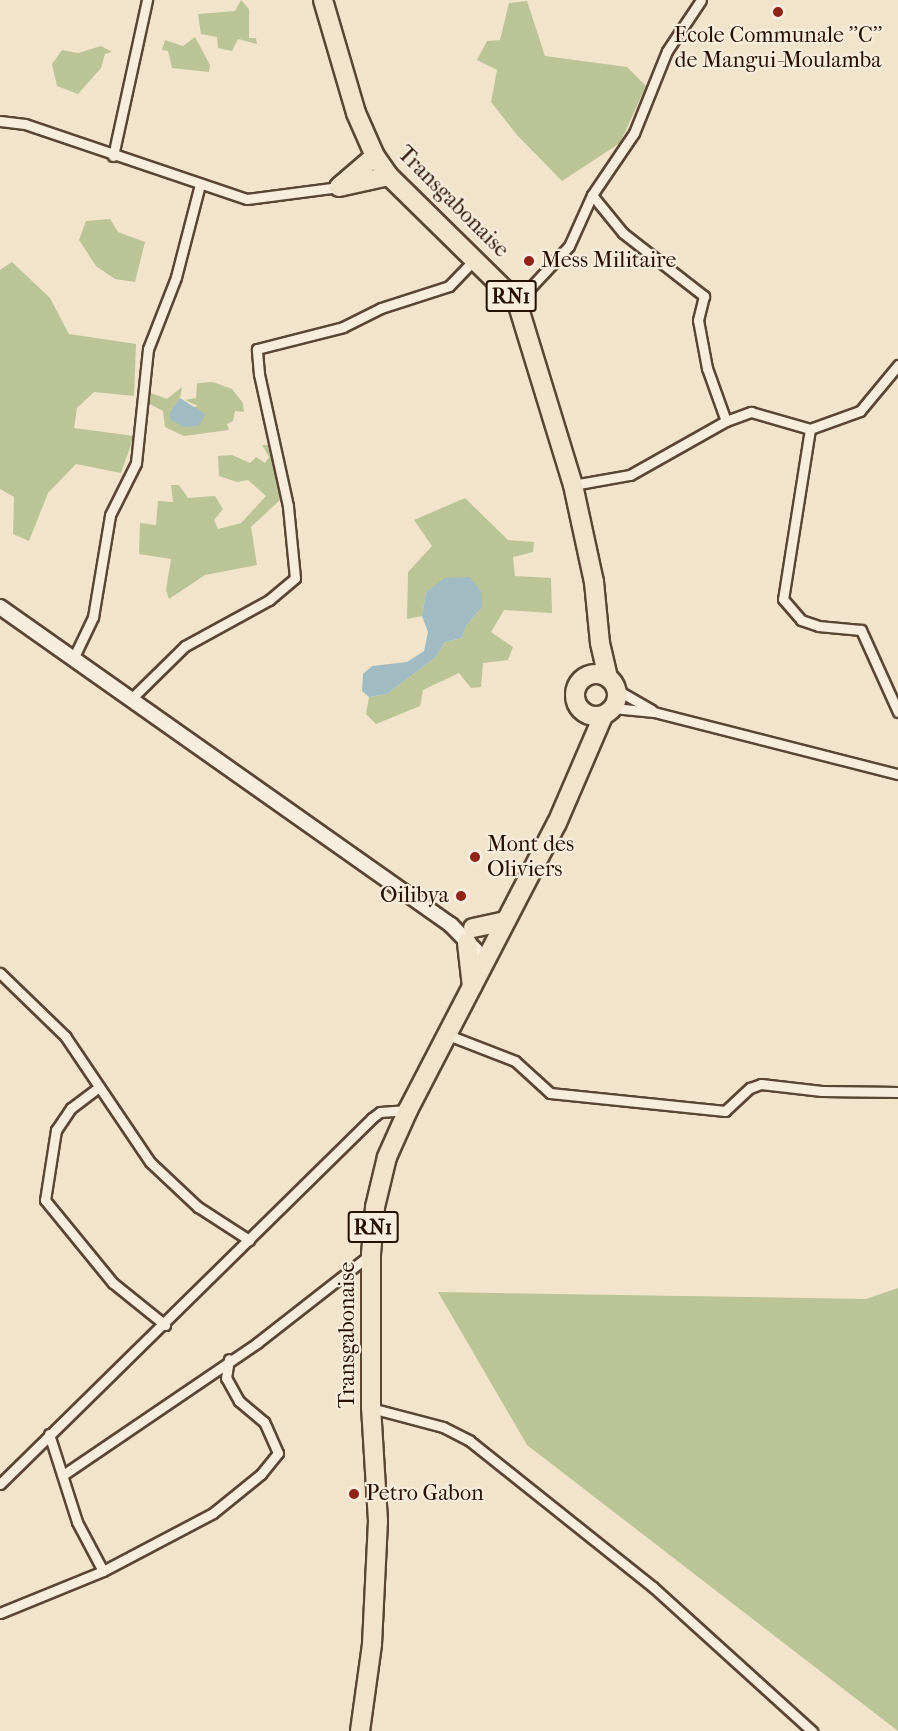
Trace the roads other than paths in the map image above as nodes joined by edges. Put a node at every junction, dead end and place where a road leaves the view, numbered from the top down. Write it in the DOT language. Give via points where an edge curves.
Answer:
graph roads {
  1 [pos="147,0"];
  2 [pos="323,0"];
  3 [pos="701,0"];
  4 [pos="0,121"];
  5 [pos="113,156"];
  6 [pos="375,156"];
  7 [pos="389,176"];
  8 [pos="200,184"];
  9 [pos="339,187"];
  10 [pos="592,195"];
  11 [pos="476,258"];
  12 [pos="516,302"];
  13 [pos="898,365"];
  14 [pos="726,421"];
  15 [pos="810,429"];
  16 [pos="573,485"];
  17 [pos="0,607"];
  18 [pos="73,659"];
  19 [pos="605,681"];
  20 [pos="132,698"];
  21 [pos="898,711"];
  22 [pos="608,712"];
  23 [pos="654,712"];
  24 [pos="584,713"];
  25 [pos="579,769"];
  26 [pos="898,774"];
  27 [pos="505,921"];
  28 [pos="470,936"];
  29 [pos="494,943"];
  30 [pos="485,960"];
  31 [pos="0,973"];
  32 [pos="472,987"];
  33 [pos="448,1035"];
  34 [pos="99,1087"];
  35 [pos="898,1092"];
  36 [pos="408,1110"];
  37 [pos="249,1240"];
  38 [pos="371,1254"];
  39 [pos="165,1325"];
  40 [pos="230,1359"];
  41 [pos="371,1408"];
  42 [pos="49,1434"];
  43 [pos="63,1475"];
  44 [pos="0,1484"];
  45 [pos="103,1571"];
  46 [pos="0,1613"];
  47 [pos="360,1731"];
  48 [pos="812,1731"];
  1 -- 5 [label="street"];
  2 -- 6 [label="highway, Transgabonaise / RN1" via="356,113"];
  3 -- 10 [label="street" via="668,51 634,132"];
  4 -- 5 [label="street" via="25,124"];
  5 -- 8 [label="street"];
  6 -- 7 [label="highway, Transgabonaise / RN1"];
  6 -- 9 [label="highway"];
  7 -- 9 [label="highway"];
  7 -- 11 [label="highway, Transgabonaise / RN1"];
  8 -- 9 [label="street" via="247,199"];
  8 -- 18 [label="street" via="176,277 148,349 136,463 110,515 93,616"];
  10 -- 12 [label="street" via="569,246"];
  10 -- 14 [label="street" via="623,233 704,296 698,320 707,368"];
  11 -- 12 [label="highway, Transgabonaise / RN1"];
  11 -- 20 [label="street" via="449,286 381,308 343,327 257,349 288,506 295,578 269,600 185,646"];
  12 -- 16 [label="highway, Transgabonaise / RN1"];
  13 -- 15 [label="street" via="860,411"];
  14 -- 15 [label="street" via="751,412"];
  14 -- 16 [label="street" via="630,475"];
  15 -- 21 [label="street" via="783,599 801,620 818,626 861,630"];
  16 -- 19 [label="highway, Transgabonaise / RN1" via="594,582"];
  17 -- 18 [label="street"];
  18 -- 20 [label="street"];
  19 -- 22 [label="highway, Transgabonaise"];
  19 -- 23 [label="street"];
  19 -- 24 [label="highway, Transgabonaise" via="582,679 575,697"];
  20 -- 28 [label="street"];
  22 -- 23 [label="street"];
  22 -- 24 [label="highway"];
  22 -- 25 [label="highway, Transgabonaise / RN1"];
  23 -- 26 [label="street"];
  24 -- 25 [label="highway, Transgabonaise / RN1"];
  25 -- 27 [label="highway, Transgabonaise / RN1" via="557,823"];
  27 -- 28 [label="highway"];
  27 -- 29 [label="highway, Transgabonaise / RN1"];
  28 -- 29 [label="street"];
  28 -- 30 [label="street"];
  28 -- 32 [label="highway"];
  29 -- 30 [label="highway, Transgabonaise / RN1"];
  30 -- 32 [label="highway, Transgabonaise / RN1"];
  31 -- 34 [label="street" via="65,1036"];
  32 -- 33 [label="highway, Transgabonaise / RN1"];
  33 -- 35 [label="street" via="514,1061 550,1093 725,1111 750,1088 761,1084 822,1091"];
  33 -- 36 [label="highway, Transgabonaise / RN1"];
  34 -- 37 [label="street" via="150,1162 198,1208"];
  34 -- 39 [label="street" via="71,1108 56,1130 45,1200 113,1283"];
  36 -- 37 [label="street" via="380,1112 372,1118"];
  36 -- 38 [label="highway, Transgabonaise / RN1" via="387,1158 375,1207"];
  37 -- 39 [label="street"];
  38 -- 40 [label="street" via="315,1300"];
  38 -- 41 [label="highway, Transgabonaise / RN1"];
  39 -- 42 [label="street"];
  40 -- 43 [label="street"];
  40 -- 45 [label="street" via="226,1378 239,1401 264,1422 278,1453 261,1474 213,1513"];
  41 -- 47 [label="highway, Transgabonaise / RN1" via="378,1521 372,1644"];
  41 -- 48 [label="street" via="443,1427 470,1441 653,1587"];
  42 -- 43 [label="street"];
  42 -- 44 [label="street"];
  43 -- 45 [label="street" via="77,1522"];
  45 -- 46 [label="street"];
}
